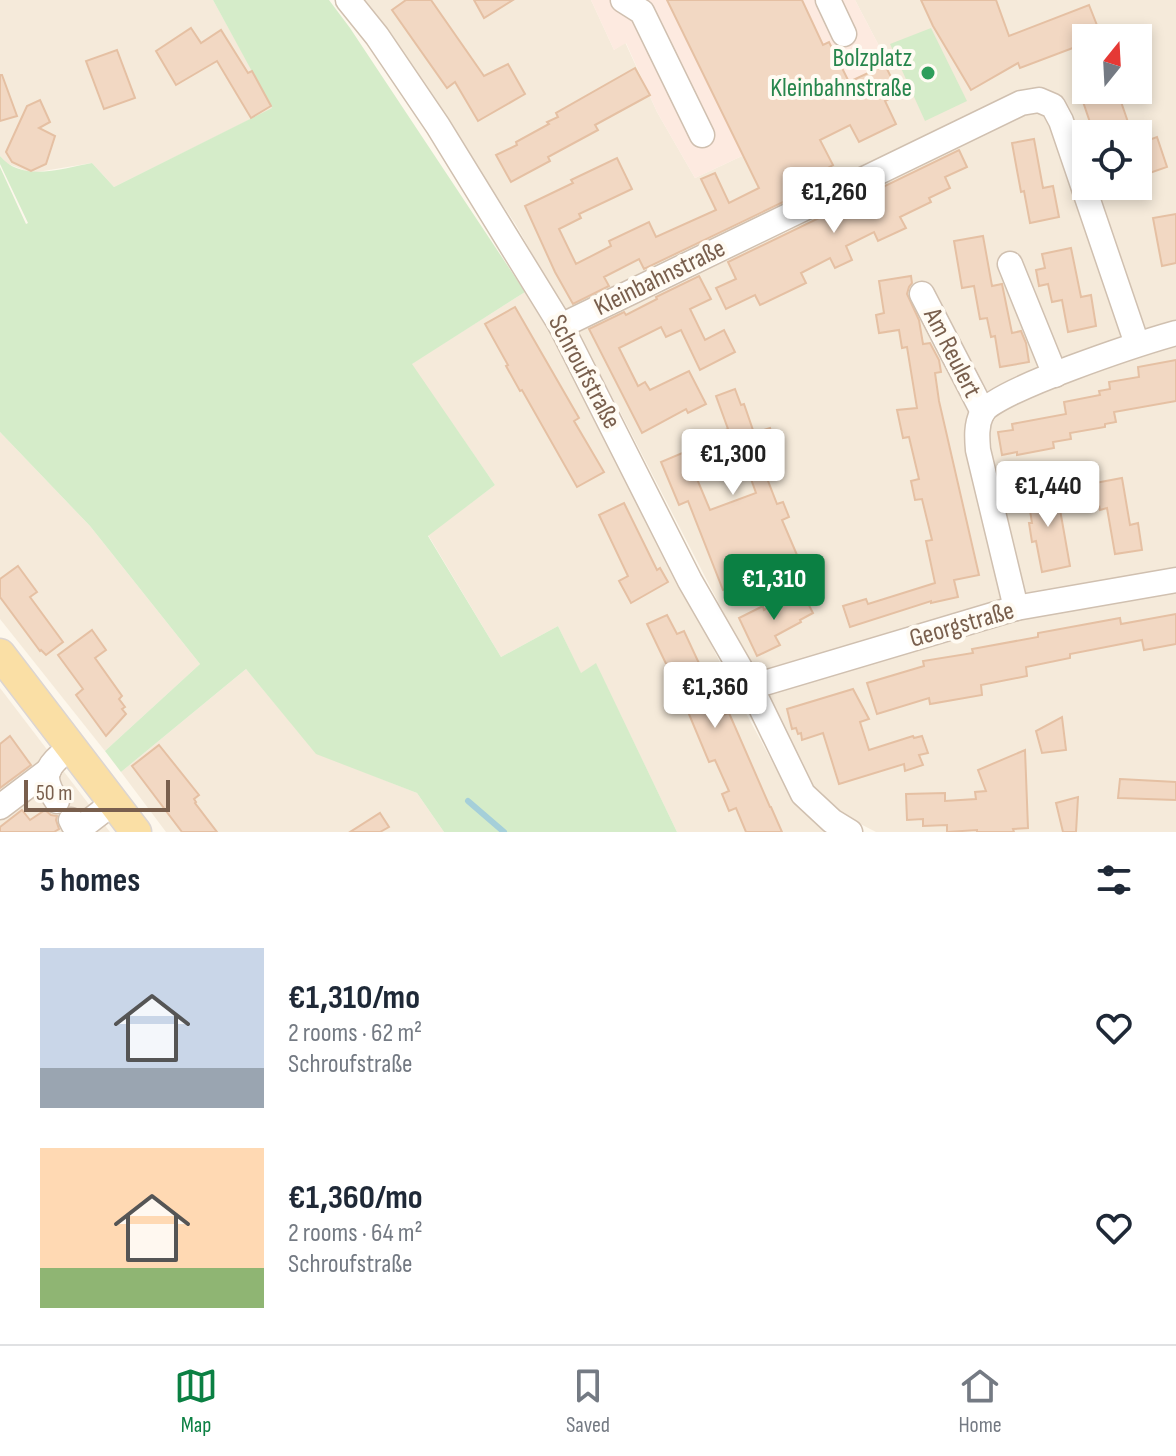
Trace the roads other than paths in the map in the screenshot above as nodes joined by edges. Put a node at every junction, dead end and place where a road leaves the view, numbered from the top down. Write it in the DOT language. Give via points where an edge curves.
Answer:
graph roads {
  1 [pos="348,0"];
  2 [pos="623,0"];
  3 [pos="828,0"];
  4 [pos="844,34"];
  5 [pos="702,135"];
  6 [pos="1010,264"];
  7 [pos="922,294"];
  8 [pos="561,326"];
  9 [pos="1176,333"];
  10 [pos="1137,344"];
  11 [pos="1055,375"];
  12 [pos="983,412"];
  13 [pos="1176,580"];
  14 [pos="1016,608"];
  15 [pos="0,654"];
  16 [pos="751,687"];
  17 [pos="70,747"];
  18 [pos="49,770"];
  19 [pos="113,803"];
  20 [pos="0,807"];
  21 [pos="136,832"];
  22 [pos="850,832"];
  1 -- 8 [label="street, Schroufstraße" via="438,126"];
  2 -- 5 [label="street" via="642,12"];
  3 -- 4 [label="street"];
  6 -- 11 [label="street"];
  7 -- 12 [label="street, Am Reulert"];
  8 -- 10 [label="street, Kleinbahnstraße" via="1021,103 1039,100 1053,106 1061,121"];
  8 -- 16 [label="street, Schroufstraße" via="690,581"];
  9 -- 10 [label="street, Am Reulert"];
  10 -- 11 [label="street, Am Reulert"];
  11 -- 12 [label="street, Am Reulert" via="998,398"];
  12 -- 14 [label="street, Am Reulert" via="978,450"];
  13 -- 14 [label="street, Georgstraße"];
  14 -- 16 [label="street, Georgstraße"];
  15 -- 17 [label="main road"];
  16 -- 22 [label="street, Schroufstraße" via="803,794"];
  17 -- 18 [label="street"];
  17 -- 19 [label="main road"];
  18 -- 19 [label="street" via="47,786 73,824 87,823"];
  18 -- 20 [label="street"];
  19 -- 21 [label="main road"];
}
